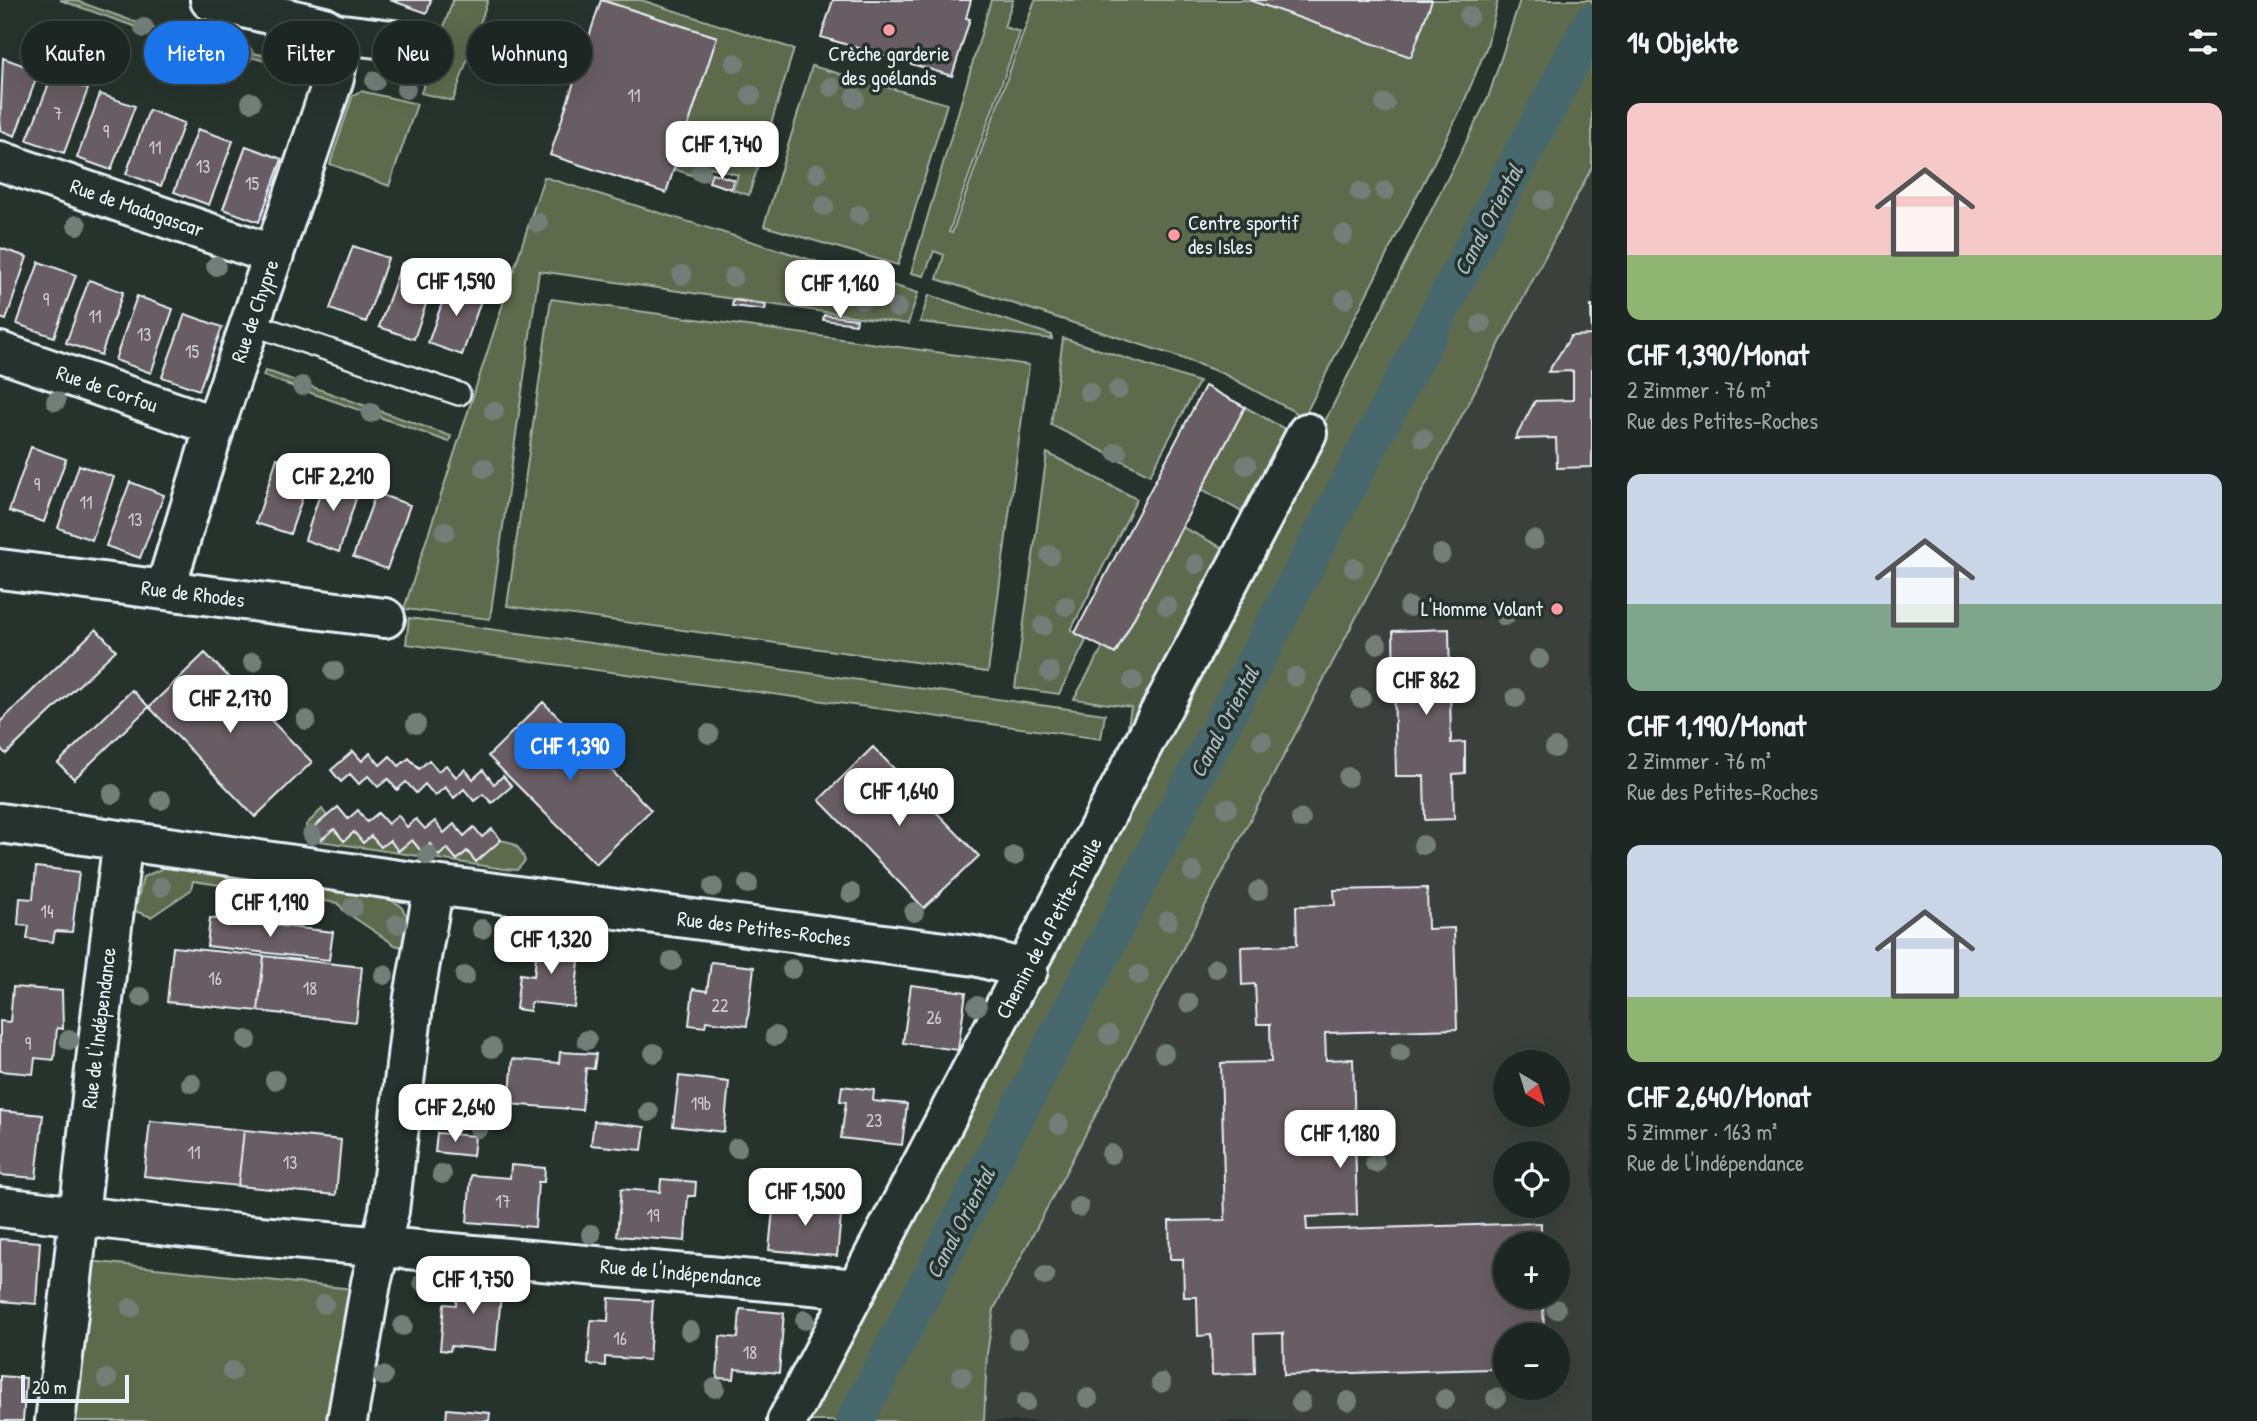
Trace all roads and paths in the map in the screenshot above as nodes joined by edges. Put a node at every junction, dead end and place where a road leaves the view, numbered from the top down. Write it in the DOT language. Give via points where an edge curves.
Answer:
graph roads {
  1 [pos="210,0"];
  2 [pos="299,21"];
  3 [pos="332,84"];
  4 [pos="0,162"];
  5 [pos="274,255"];
  6 [pos="251,324"];
  7 [pos="0,352"];
  8 [pos="459,394"];
  9 [pos="215,426"];
  10 [pos="1307,433"];
  11 [pos="0,569"];
  12 [pos="165,590"];
  13 [pos="385,618"];
  14 [pos="0,823"];
  15 [pos="123,841"];
  16 [pos="434,885"];
  17 [pos="1028,970"];
  18 [pos="0,1207"];
  19 [pos="80,1215"];
  20 [pos="379,1246"];
  21 [pos="857,1289"];
  22 [pos="55,1421"];
  23 [pos="347,1421"];
  24 [pos="787,1421"];
  1 -- 2 [label="street"];
  3 -- 5 [label="street, Rue de Chypre"];
  4 -- 5 [label="street, Rue de Madagascar"];
  5 -- 6 [label="street, Rue de Chypre"];
  6 -- 8 [label="lane"];
  6 -- 9 [label="street, Rue de Chypre"];
  7 -- 9 [label="street, Rue de Corfou"];
  9 -- 12 [label="street, Rue de Chypre"];
  10 -- 17 [label="street, Chemin de la Petite-Thoile"];
  11 -- 12 [label="street, Rue de Rhodes"];
  12 -- 13 [label="street, Rue de Rhodes"];
  14 -- 15 [label="street, Rue des Petites-Roches"];
  15 -- 16 [label="street, Rue des Petites-Roches"];
  15 -- 19 [label="street, Rue de l'Indépendance" via="99,1017"];
  16 -- 17 [label="street, Rue des Petites-Roches" via="975,956"];
  16 -- 20 [label="street" via="414,997 389,1211"];
  17 -- 21 [label="street, Chemin de la Petite-Thoile"];
  18 -- 19 [label="street, Rue de l'Indépendance"];
  19 -- 20 [label="street, Rue de l'Indépendance"];
  19 -- 22 [label="street, Rue de l'Indépendance"];
  20 -- 21 [label="street, Rue de l'Indépendance"];
  20 -- 23 [label="street"];
  21 -- 24 [label="street, Chemin de la Petite-Thoile"];
}
